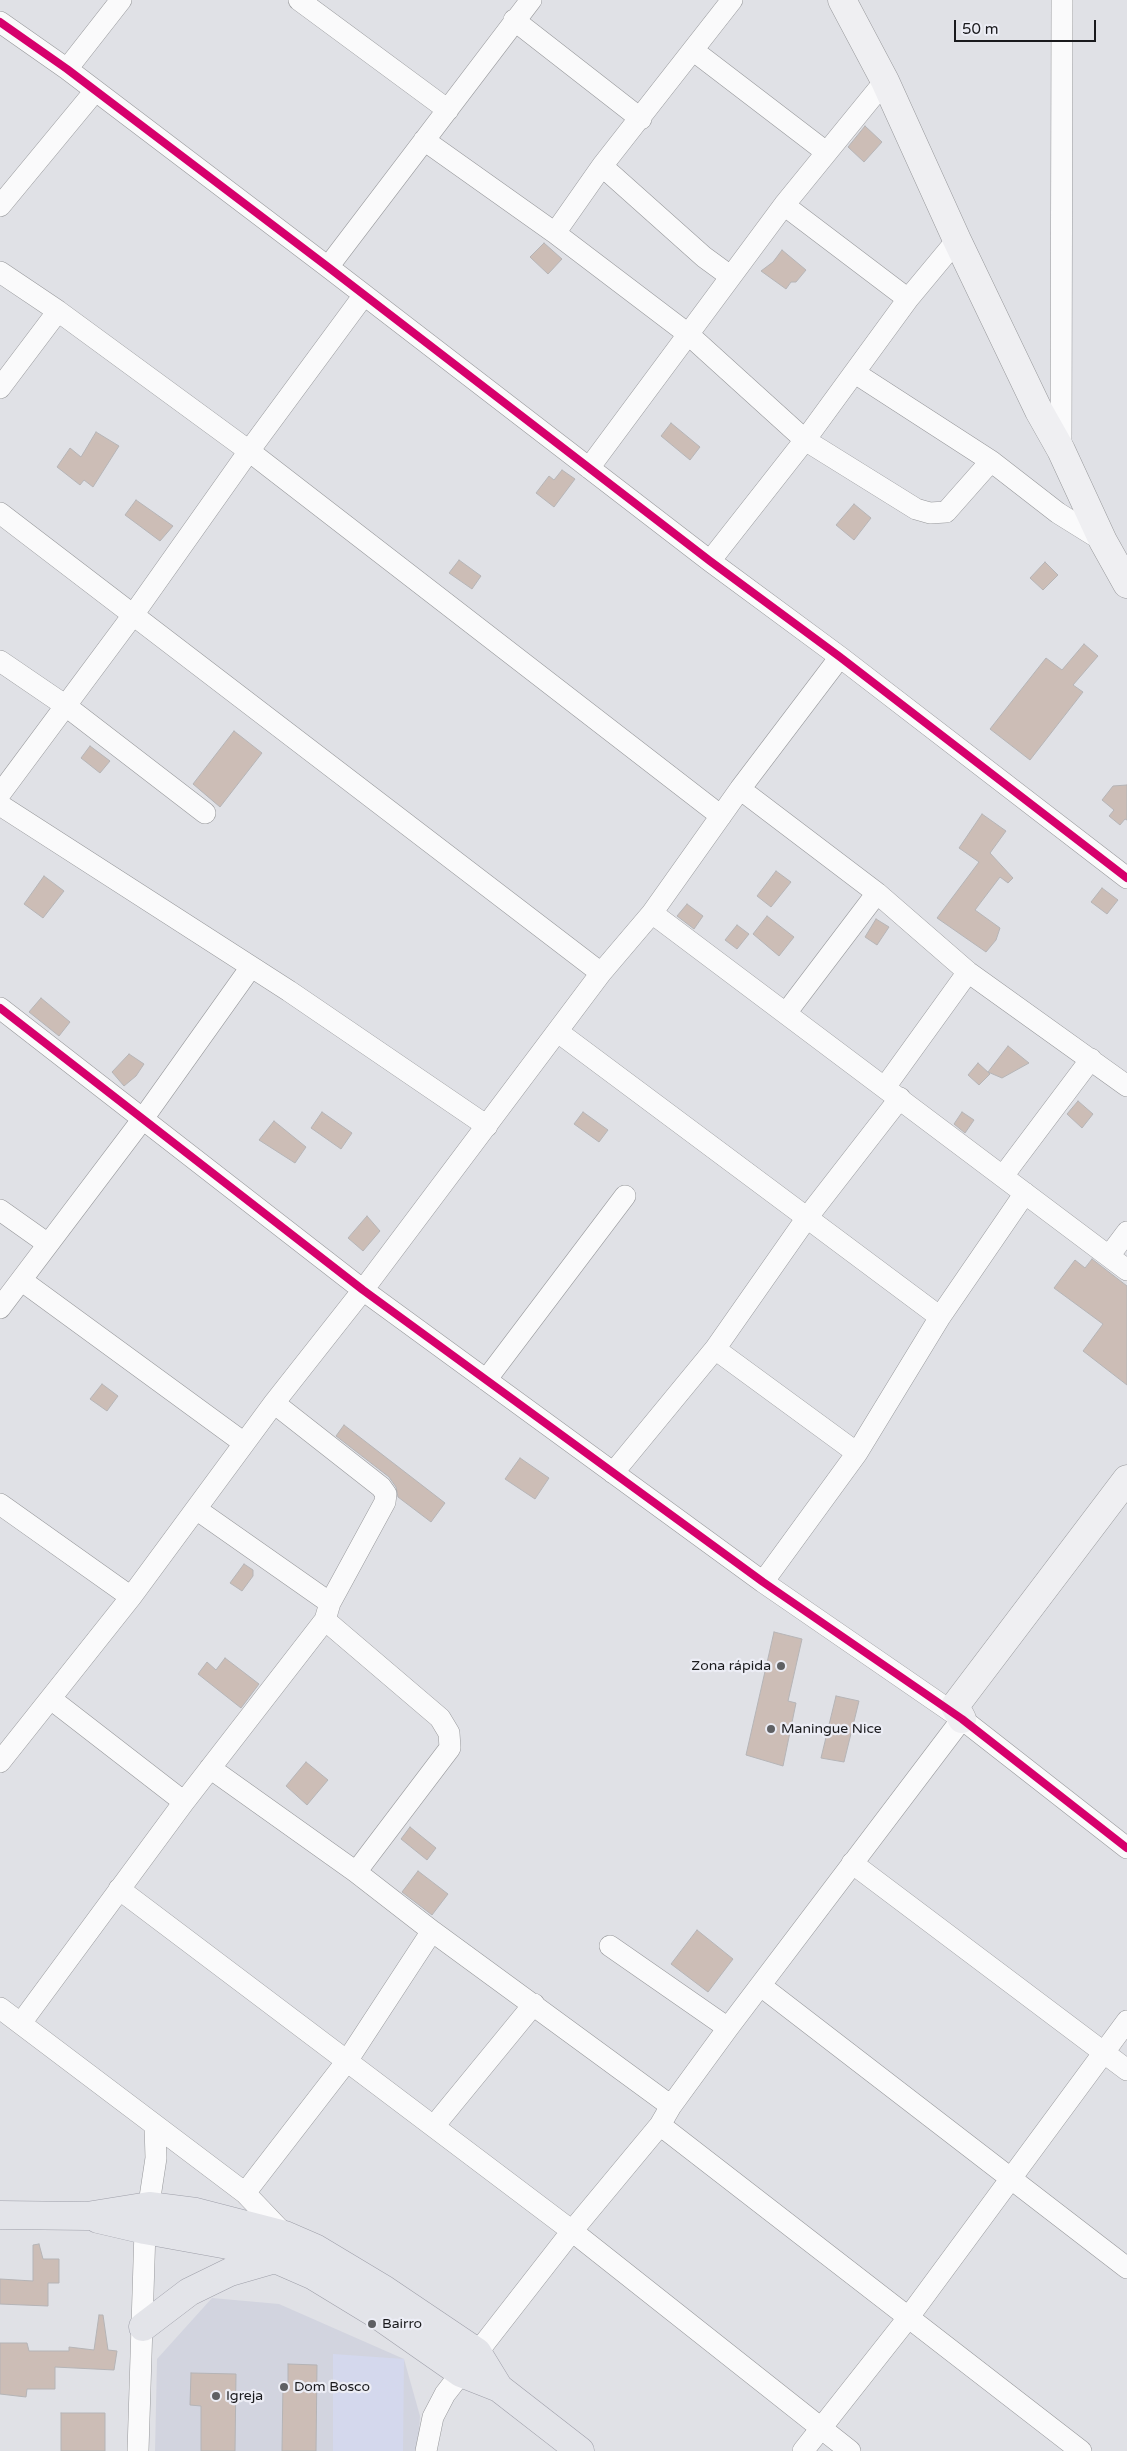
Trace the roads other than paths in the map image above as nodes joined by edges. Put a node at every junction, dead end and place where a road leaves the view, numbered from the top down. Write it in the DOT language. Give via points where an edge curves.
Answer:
graph roads {
  1 [pos="121,0"];
  2 [pos="299,0"];
  3 [pos="531,0"];
  4 [pos="732,0"];
  5 [pos="842,0"];
  6 [pos="1060,6"];
  7 [pos="325,8"];
  8 [pos="514,20"];
  9 [pos="0,22"];
  10 [pos="694,51"];
  11 [pos="67,69"];
  12 [pos="885,81"];
  13 [pos="95,91"];
  14 [pos="448,110"];
  15 [pos="641,119"];
  16 [pos="424,140"];
  17 [pos="826,152"];
  18 [pos="602,166"];
  19 [pos="784,205"];
  20 [pos="0,206"];
  21 [pos="555,234"];
  22 [pos="957,240"];
  23 [pos="328,267"];
  24 [pos="0,272"];
  25 [pos="730,276"];
  26 [pos="364,295"];
  27 [pos="908,299"];
  28 [pos="58,310"];
  29 [pos="688,334"];
  30 [pos="854,373"];
  31 [pos="0,388"];
  32 [pos="805,440"];
  33 [pos="1061,450"];
  34 [pos="249,451"];
  35 [pos="991,461"];
  36 [pos="589,468"];
  37 [pos="0,513"];
  38 [pos="1103,542"];
  39 [pos="710,561"];
  40 [pos="1127,584"];
  41 [pos="133,615"];
  42 [pos="840,657"];
  43 [pos="0,661"];
  44 [pos="66,706"];
  45 [pos="740,789"];
  46 [pos="0,794"];
  47 [pos="0,805"];
  48 [pos="205,813"];
  49 [pos="721,816"];
  50 [pos="1127,878"];
  51 [pos="877,893"];
  52 [pos="652,913"];
  53 [pos="251,967"];
  54 [pos="968,972"];
  55 [pos="601,973"];
  56 [pos="0,1008"];
  57 [pos="786,1013"];
  58 [pos="558,1032"];
  59 [pos="1090,1059"];
  60 [pos="1127,1086"];
  61 [pos="892,1092"];
  62 [pos="142,1120"];
  63 [pos="487,1126"];
  64 [pos="1003,1176"];
  65 [pos="1025,1193"];
  66 [pos="625,1196"];
  67 [pos="0,1210"];
  68 [pos="806,1219"];
  69 [pos="1127,1232"];
  70 [pos="48,1244"];
  71 [pos="1109,1256"];
  72 [pos="1127,1270"];
  73 [pos="21,1280"];
  74 [pos="363,1290"];
  75 [pos="0,1308"];
  76 [pos="940,1317"];
  77 [pos="715,1350"];
  78 [pos="486,1380"];
  79 [pos="274,1403"];
  80 [pos="244,1443"];
  81 [pos="857,1453"];
  82 [pos="613,1473"];
  83 [pos="1127,1479"];
  84 [pos="0,1504"];
  85 [pos="196,1509"];
  86 [pos="762,1582"];
  87 [pos="131,1596"];
  88 [pos="328,1611"];
  89 [pos="51,1700"];
  90 [pos="962,1720"];
  91 [pos="1,1758"];
  92 [pos="210,1768"];
  93 [pos="184,1802"];
  94 [pos="1127,1848"];
  95 [pos="852,1863"];
  96 [pos="356,1872"];
  97 [pos="119,1889"];
  98 [pos="432,1931"];
  99 [pos="610,1946"];
  100 [pos="761,1986"];
  101 [pos="534,2004"];
  102 [pos="0,2008"];
  103 [pos="1127,2021"];
  104 [pos="21,2023"];
  105 [pos="728,2028"];
  106 [pos="1103,2052"];
  107 [pos="347,2061"];
  108 [pos="1127,2070"];
  109 [pos="671,2106"];
  110 [pos="660,2125"];
  111 [pos="154,2126"];
  112 [pos="434,2126"];
  113 [pos="1010,2180"];
  114 [pos="245,2193"];
  115 [pos="0,2215"];
  116 [pos="147,2218"];
  117 [pos="572,2230"];
  118 [pos="280,2247"];
  119 [pos="1127,2268"];
  120 [pos="908,2318"];
  121 [pos="143,2327"];
  122 [pos="469,2363"];
  123 [pos="820,2428"];
  124 [pos="138,2451"];
  125 [pos="426,2451"];
  126 [pos="580,2451"];
  127 [pos="803,2451"];
  128 [pos="850,2451"];
  129 [pos="1081,2451"];
  1 -- 11 [label="street"];
  2 -- 7 [label="street"];
  3 -- 8 [label="street"];
  4 -- 10 [label="street"];
  5 -- 12 [label="street"];
  6 -- 33 [label="street"];
  7 -- 14 [label="street"];
  8 -- 14 [label="street"];
  8 -- 15 [label="street"];
  9 -- 11 [label="street"];
  10 -- 15 [label="street"];
  10 -- 17 [label="street"];
  11 -- 13 [label="street"];
  12 -- 17 [label="street"];
  12 -- 22 [label="street"];
  13 -- 20 [label="street"];
  13 -- 23 [label="street"];
  14 -- 16 [label="street"];
  15 -- 18 [label="street"];
  16 -- 21 [label="street"];
  16 -- 23 [label="street"];
  17 -- 19 [label="street"];
  18 -- 21 [label="street"];
  18 -- 25 [label="street" via="704,258"];
  19 -- 25 [label="street"];
  19 -- 27 [label="street"];
  21 -- 29 [label="street"];
  22 -- 27 [label="street"];
  22 -- 33 [label="street"];
  23 -- 26 [label="street"];
  24 -- 28 [label="street"];
  25 -- 29 [label="street"];
  26 -- 34 [label="street"];
  26 -- 36 [label="street"];
  27 -- 30 [label="street"];
  28 -- 31 [label="street"];
  28 -- 34 [label="street"];
  29 -- 32 [label="street"];
  29 -- 36 [label="street"];
  30 -- 32 [label="street"];
  30 -- 35 [label="street"];
  32 -- 35 [label="street" via="916,509 930,513 946,512"];
  32 -- 39 [label="street"];
  33 -- 38 [label="street"];
  34 -- 41 [label="street"];
  34 -- 49 [label="street"];
  35 -- 38 [label="street" via="1058,513"];
  36 -- 39 [label="street"];
  37 -- 41 [label="street"];
  38 -- 40 [label="street"];
  39 -- 42 [label="street"];
  41 -- 44 [label="street"];
  41 -- 55 [label="street"];
  42 -- 45 [label="street"];
  42 -- 50 [label="street"];
  43 -- 44 [label="street"];
  44 -- 46 [label="street"];
  44 -- 48 [label="street"];
  45 -- 49 [label="street"];
  45 -- 51 [label="street"];
  47 -- 53 [label="street"];
  49 -- 52 [label="street"];
  51 -- 54 [label="street"];
  51 -- 57 [label="street"];
  52 -- 55 [label="street"];
  52 -- 57 [label="street"];
  53 -- 62 [label="street"];
  53 -- 63 [label="street"];
  54 -- 59 [label="street"];
  54 -- 61 [label="street"];
  55 -- 58 [label="street"];
  56 -- 62 [label="street"];
  57 -- 61 [label="street"];
  58 -- 63 [label="street"];
  58 -- 68 [label="street"];
  59 -- 60 [label="street"];
  59 -- 64 [label="street"];
  61 -- 64 [label="street"];
  61 -- 68 [label="street"];
  62 -- 70 [label="street"];
  62 -- 74 [label="street"];
  63 -- 74 [label="street"];
  64 -- 65 [label="street"];
  65 -- 71 [label="street"];
  65 -- 76 [label="street"];
  66 -- 78 [label="street"];
  67 -- 70 [label="street"];
  68 -- 76 [label="street"];
  68 -- 77 [label="street"];
  69 -- 71 [label="street"];
  70 -- 73 [label="street"];
  71 -- 72 [label="street"];
  73 -- 75 [label="street"];
  73 -- 80 [label="street"];
  74 -- 78 [label="street"];
  74 -- 79 [label="street"];
  76 -- 81 [label="street"];
  77 -- 81 [label="street"];
  77 -- 82 [label="street"];
  78 -- 82 [label="street"];
  79 -- 80 [label="street"];
  79 -- 88 [label="street" via="386,1494 385,1502"];
  80 -- 85 [label="street"];
  81 -- 86 [label="street"];
  82 -- 86 [label="street"];
  83 -- 90 [label="street" via="955,1706"];
  84 -- 87 [label="street"];
  85 -- 87 [label="street"];
  85 -- 88 [label="street"];
  86 -- 90 [label="street"];
  87 -- 89 [label="street"];
  88 -- 92 [label="street"];
  88 -- 96 [label="street" via="440,1718 449,1733 450,1748"];
  89 -- 91 [label="street"];
  89 -- 93 [label="street"];
  90 -- 94 [label="street"];
  90 -- 95 [label="street"];
  92 -- 93 [label="street"];
  92 -- 96 [label="street"];
  93 -- 97 [label="street"];
  95 -- 100 [label="street"];
  95 -- 106 [label="street"];
  96 -- 98 [label="street"];
  97 -- 104 [label="street"];
  97 -- 107 [label="street"];
  98 -- 101 [label="street"];
  98 -- 107 [label="street"];
  99 -- 105 [label="street"];
  100 -- 105 [label="street"];
  100 -- 113 [label="street"];
  101 -- 109 [label="street"];
  101 -- 112 [label="street"];
  102 -- 104 [label="street"];
  103 -- 106 [label="street"];
  104 -- 111 [label="street"];
  105 -- 109 [label="street"];
  106 -- 108 [label="street"];
  106 -- 113 [label="street"];
  107 -- 112 [label="street"];
  107 -- 114 [label="street"];
  109 -- 110 [label="street"];
  110 -- 117 [label="street"];
  110 -- 120 [label="street"];
  111 -- 114 [label="street"];
  111 -- 116 [label="street" via="156,2158"];
  112 -- 117 [label="street"];
  113 -- 119 [label="street"];
  113 -- 120 [label="street"];
  114 -- 118 [label="street"];
  115 -- 116 [label="main road"];
  116 -- 118 [label="main road" via="228,2245"];
  116 -- 121 [label="street"];
  117 -- 122 [label="street"];
  117 -- 123 [label="street"];
  118 -- 121 [label="main road" via="189,2292"];
  118 -- 122 [label="main road" via="314,2276 378,2315"];
  120 -- 123 [label="street"];
  120 -- 129 [label="street"];
  121 -- 124 [label="street"];
  122 -- 125 [label="street" via="445,2394 433,2417"];
  122 -- 126 [label="main road"];
  123 -- 127 [label="street"];
  123 -- 128 [label="street"];
}
